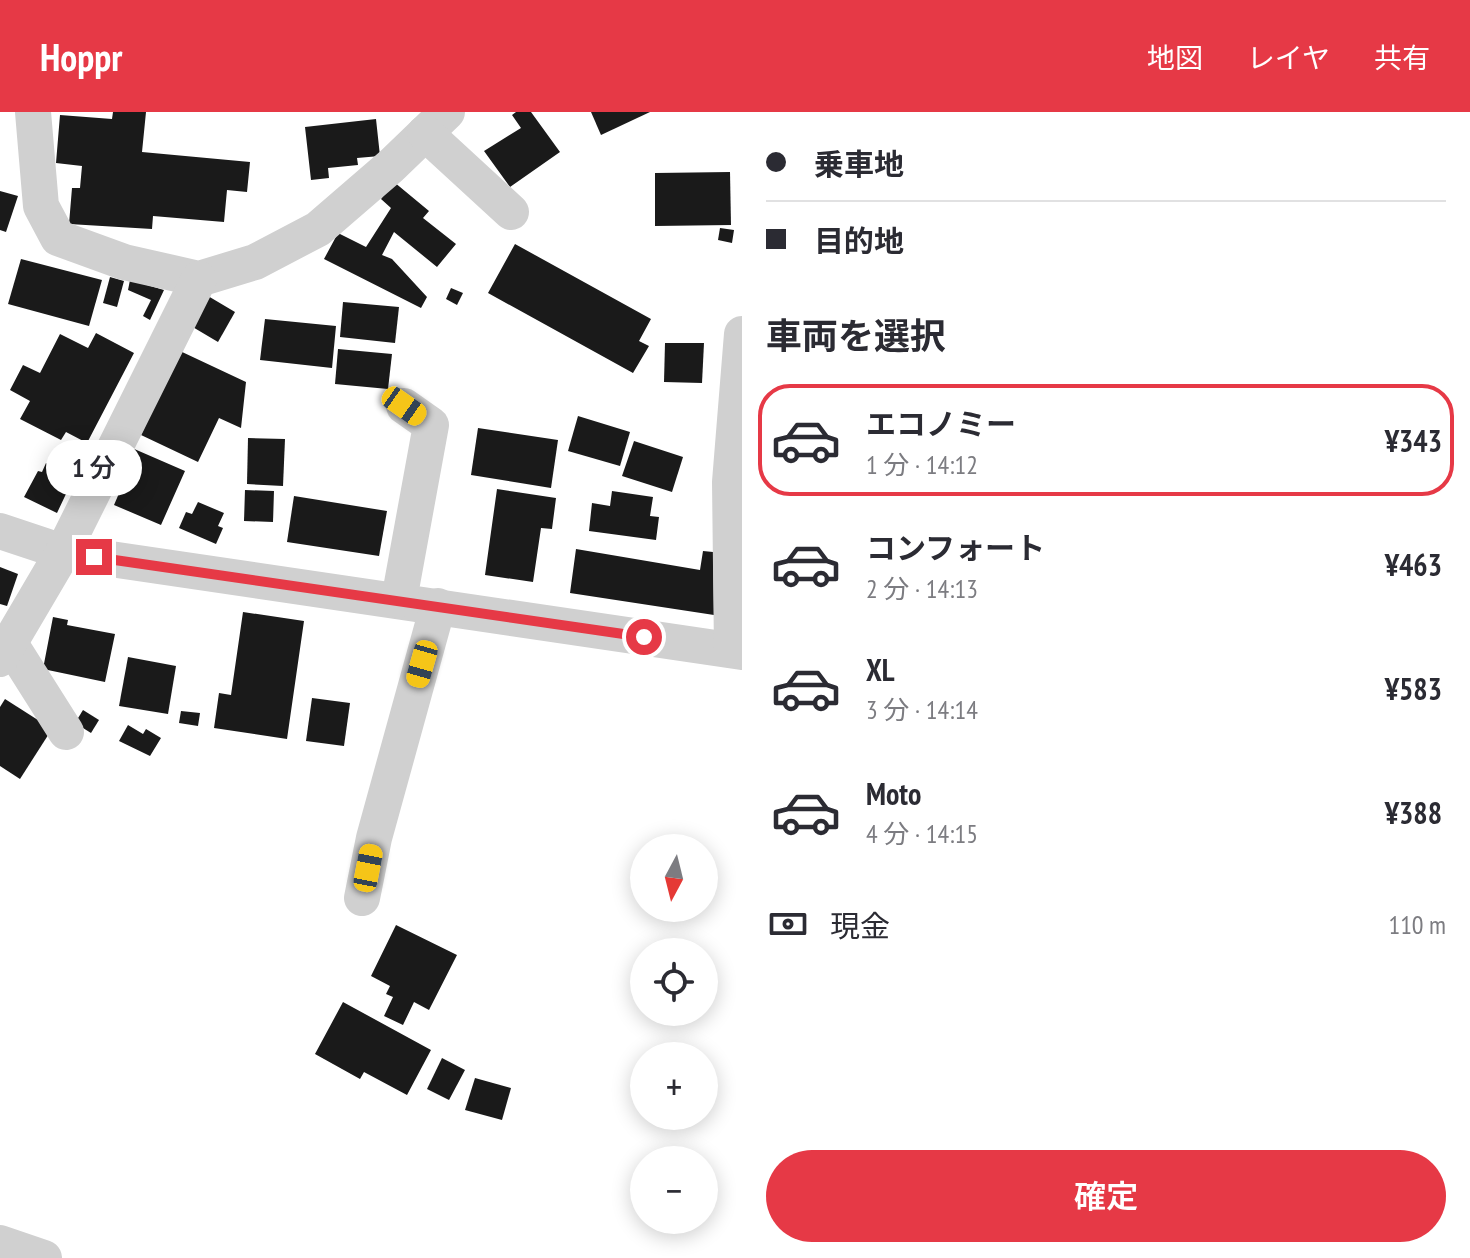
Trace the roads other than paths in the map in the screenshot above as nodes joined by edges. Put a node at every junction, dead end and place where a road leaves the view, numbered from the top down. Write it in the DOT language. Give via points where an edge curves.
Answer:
graph roads {
  1 [pos="33,112"];
  2 [pos="436,123"];
  3 [pos="511,212"];
  4 [pos="199,279"];
  5 [pos="742,334"];
  6 [pos="404,406"];
  7 [pos="0,531"];
  8 [pos="63,552"];
  9 [pos="399,600"];
  10 [pos="438,606"];
  11 [pos="737,651"];
  12 [pos="6,652"];
  13 [pos="66,732"];
  14 [pos="362,898"];
  15 [pos="0,1243"];
  16 [pos="44,1258"];
  1 -- 4 [label="street" via="41,206 58,238 124,262"];
  2 -- 3 [label="street"];
  2 -- 4 [label="street" via="318,229 255,262"];
  4 -- 8 [label="street"];
  5 -- 11 [label="street" via="730,482"];
  6 -- 9 [label="street" via="431,425"];
  7 -- 8 [label="street"];
  8 -- 9 [label="street"];
  8 -- 12 [label="street"];
  9 -- 10 [label="street"];
  10 -- 11 [label="street"];
  10 -- 14 [label="street"];
  12 -- 13 [label="street"];
  15 -- 16 [label="street"];
}
